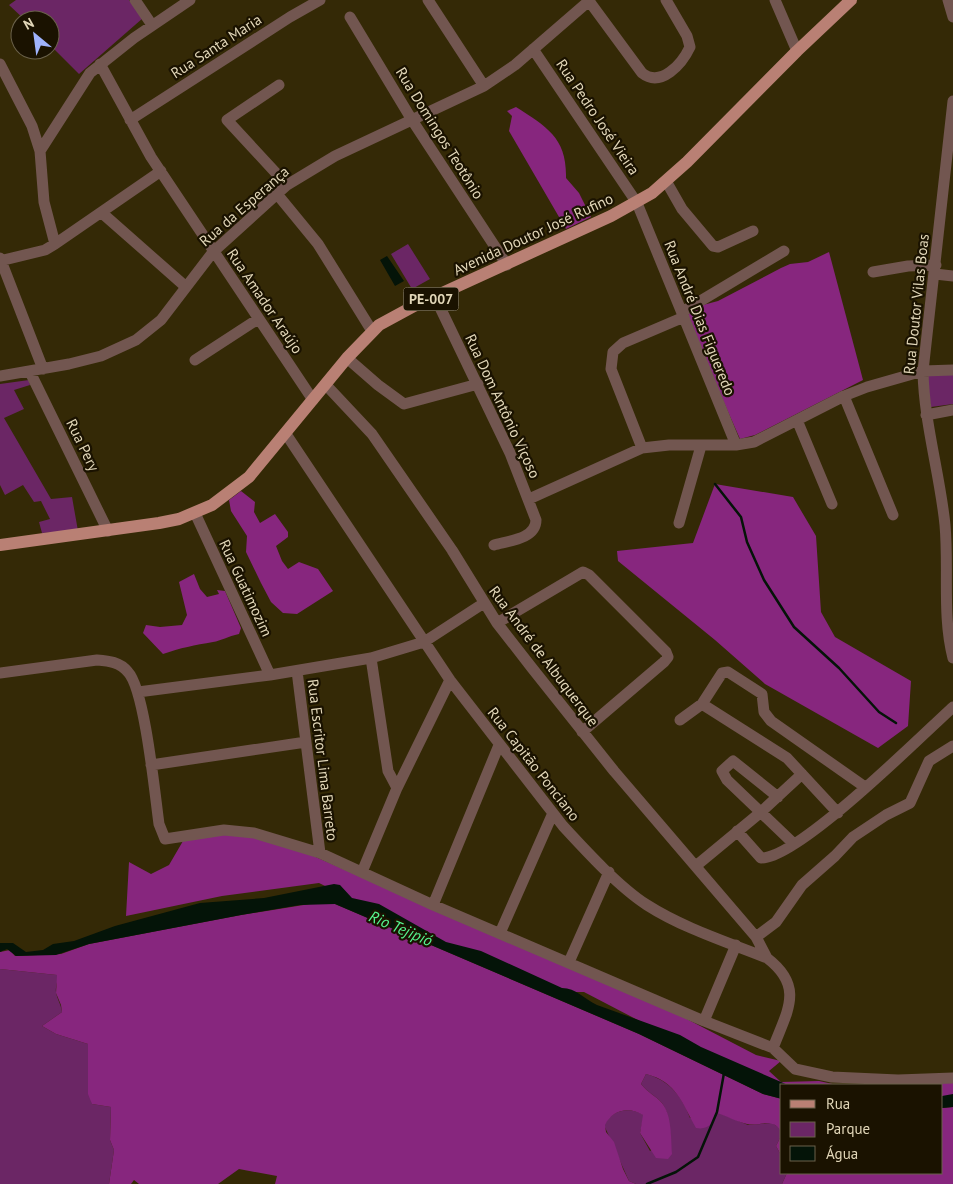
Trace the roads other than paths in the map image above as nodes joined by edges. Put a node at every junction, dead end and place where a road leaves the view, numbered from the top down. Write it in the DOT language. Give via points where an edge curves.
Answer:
graph roads {
  1 [pos="135,0"];
  2 [pos="190,0"];
  3 [pos="320,0"];
  4 [pos="428,0"];
  5 [pos="589,0"];
  6 [pos="666,0"];
  7 [pos="775,0"];
  8 [pos="851,0"];
  9 [pos="948,0"];
  10 [pos="350,17"];
  11 [pos="953,18"];
  12 [pos="152,25"];
  13 [pos="533,49"];
  14 [pos="797,51"];
  15 [pos="0,64"];
  16 [pos="100,64"];
  17 [pos="279,84"];
  18 [pos="484,86"];
  19 [pos="953,107"];
  20 [pos="130,120"];
  21 [pos="412,120"];
  22 [pos="40,151"];
  23 [pos="161,171"];
  24 [pos="666,181"];
  25 [pos="287,185"];
  26 [pos="277,194"];
  27 [pos="637,203"];
  28 [pos="102,213"];
  29 [pos="753,231"];
  30 [pos="55,244"];
  31 [pos="784,251"];
  32 [pos="214,252"];
  33 [pos="0,260"];
  34 [pos="507,265"];
  35 [pos="935,269"];
  36 [pos="873,272"];
  37 [pos="953,276"];
  38 [pos="186,287"];
  39 [pos="435,297"];
  40 [pos="682,315"];
  41 [pos="258,318"];
  42 [pos="372,331"];
  43 [pos="347,358"];
  44 [pos="195,360"];
  45 [pos="43,369"];
  46 [pos="953,370"];
  47 [pos="923,371"];
  48 [pos="30,372"];
  49 [pos="0,376"];
  50 [pos="478,384"];
  51 [pos="326,385"];
  52 [pos="844,396"];
  53 [pos="313,400"];
  54 [pos="953,410"];
  55 [pos="926,415"];
  56 [pos="797,420"];
  57 [pos="286,434"];
  58 [pos="736,445"];
  59 [pos="701,446"];
  60 [pos="642,448"];
  61 [pos="529,499"];
  62 [pos="832,504"];
  63 [pos="195,513"];
  64 [pos="893,515"];
  65 [pos="949,521"];
  66 [pos="679,524"];
  67 [pos="108,531"];
  68 [pos="0,545"];
  69 [pos="494,545"];
  70 [pos="484,603"];
  71 [pos="497,623"];
  72 [pos="424,642"];
  73 [pos="371,658"];
  74 [pos="953,658"];
  75 [pos="297,671"];
  76 [pos="0,672"];
  77 [pos="270,675"];
  78 [pos="450,680"];
  79 [pos="138,692"];
  80 [pos="702,704"];
  81 [pos="953,707"];
  82 [pos="680,720"];
  83 [pos="582,732"];
  84 [pos="306,742"];
  85 [pos="499,745"];
  86 [pos="953,746"];
  87 [pos="151,765"];
  88 [pos="802,774"];
  89 [pos="865,787"];
  90 [pos="397,788"];
  91 [pos="778,797"];
  92 [pos="761,812"];
  93 [pos="553,813"];
  94 [pos="838,813"];
  95 [pos="737,831"];
  96 [pos="794,844"];
  97 [pos="320,853"];
  98 [pos="697,865"];
  99 [pos="362,872"];
  100 [pos="609,872"];
  101 [pos="433,904"];
  102 [pos="500,933"];
  103 [pos="756,937"];
  104 [pos="736,946"];
  105 [pos="767,958"];
  106 [pos="569,962"];
  107 [pos="704,1022"];
  108 [pos="773,1048"];
  109 [pos="953,1078"];
  1 -- 12 [label="street"];
  2 -- 12 [label="street"];
  3 -- 20 [label="street, Rua Santa Maria"];
  4 -- 18 [label="street"];
  5 -- 6 [label="street" via="642,74 657,79 670,72 690,47"];
  5 -- 13 [label="street, Rua da Esperança"];
  7 -- 14 [label="street"];
  8 -- 14 [label="main road, Avenida Doutor José Rufino / PE-007"];
  9 -- 11 [label="street"];
  10 -- 21 [label="street, Rua Domingos Teotônio"];
  12 -- 16 [label="street"];
  13 -- 18 [label="street, Rua da Esperança"];
  13 -- 27 [label="street, Rua Pedro José Vieira"];
  14 -- 24 [label="main road, Avenida Doutor José Rufino / PE-007"];
  15 -- 22 [label="street" via="32,126"];
  16 -- 20 [label="street, Rua Amador Araújo"];
  16 -- 22 [label="street" via="90,73"];
  17 -- 25 [label="street" via="227,120"];
  18 -- 21 [label="street, Rua da Esperança"];
  19 -- 35 [label="street, Rua Doutor Vilas Boas"];
  20 -- 23 [label="street, Rua Amador Araújo"];
  21 -- 25 [label="street, Rua da Esperança" via="335,156"];
  21 -- 34 [label="street, Rua Domingos Teotônio"];
  22 -- 30 [label="street" via="44,202"];
  23 -- 28 [label="street"];
  23 -- 32 [label="street, Rua Amador Araújo"];
  24 -- 27 [label="main road, Avenida Doutor José Rufino / PE-007"];
  24 -- 29 [label="street" via="682,209 712,246 718,247"];
  25 -- 26 [label="street, Rua da Esperança"];
  26 -- 32 [label="street, Rua da Esperança"];
  26 -- 42 [label="street" via="318,244"];
  27 -- 34 [label="main road, Avenida Doutor José Rufino / PE-007"];
  27 -- 40 [label="street, Rua André Dias Figueredo"];
  28 -- 30 [label="street"];
  28 -- 38 [label="street"];
  30 -- 33 [label="street" via="45,250"];
  31 -- 40 [label="street"];
  32 -- 38 [label="street, Rua da Esperança"];
  32 -- 41 [label="street, Rua Amador Araújo"];
  33 -- 45 [label="street"];
  34 -- 39 [label="main road, Avenida Doutor José Rufino / PE-007"];
  35 -- 36 [label="street"];
  35 -- 37 [label="street"];
  35 -- 47 [label="street, Rua Doutor Vilas Boas"];
  38 -- 45 [label="street, Rua da Esperança" via="161,320 136,340 101,356"];
  39 -- 42 [label="main road, Avenida Doutor José Rufino / PE-007" via="400,313"];
  39 -- 50 [label="street, Rua Dom Antônio Viçoso"];
  40 -- 58 [label="street, Rua André Dias Figueredo"];
  40 -- 60 [label="street" via="623,343 612,352 611,369"];
  41 -- 44 [label="street"];
  41 -- 53 [label="street, Rua Amador Araújo"];
  42 -- 43 [label="main road, Avenida Doutor José Rufino / PE-007"];
  43 -- 50 [label="street" via="404,404"];
  43 -- 51 [label="main road, Avenida Doutor José Rufino / PE-007"];
  45 -- 48 [label="street, Rua da Esperança"];
  46 -- 47 [label="street, Rua Dom Antônio Viçoso"];
  47 -- 52 [label="street, Rua Dom Antônio Viçoso"];
  47 -- 55 [label="street, Rua Doutor Vilas Boas"];
  48 -- 49 [label="street, Rua da Esperança"];
  48 -- 67 [label="street, Rua Pery"];
  50 -- 61 [label="street, Rua Dom Antônio Viçoso"];
  51 -- 53 [label="main road, Avenida Doutor José Rufino / PE-007"];
  51 -- 70 [label="street, Rua André de Albuquerque" via="372,434 452,550"];
  52 -- 56 [label="street, Rua Dom Antônio Viçoso"];
  52 -- 64 [label="street"];
  53 -- 57 [label="main road, Avenida Doutor José Rufino / PE-007"];
  54 -- 55 [label="street"];
  55 -- 65 [label="street, Rua Doutor Vilas Boas"];
  56 -- 58 [label="street, Rua Dom Antônio Viçoso" via="769,436"];
  56 -- 62 [label="street"];
  57 -- 63 [label="main road, Avenida Doutor José Rufino / PE-007" via="250,477 226,496"];
  57 -- 72 [label="street, Rua Capitão Ponciano"];
  58 -- 59 [label="street, Rua Dom Antônio Viçoso"];
  59 -- 60 [label="street, Rua Dom Antônio Viçoso"];
  59 -- 66 [label="street"];
  60 -- 61 [label="street, Rua Dom Antônio Viçoso"];
  61 -- 69 [label="street" via="536,520 534,529 526,536"];
  63 -- 67 [label="main road, Avenida Doutor José Rufino / PE-007" via="179,519"];
  63 -- 77 [label="street, Rua Guatimozim"];
  65 -- 74 [label="street, Rua Doutor Vilas Boas" via="948,627"];
  67 -- 68 [label="main road, Avenida Doutor José Rufino / PE-007"];
  70 -- 71 [label="street, Rua André de Albuquerque"];
  70 -- 72 [label="street"];
  71 -- 83 [label="street, Rua André de Albuquerque"];
  71 -- 83 [label="street" via="584,572 667,654 664,662"];
  72 -- 73 [label="street"];
  72 -- 78 [label="street, Rua Capitão Ponciano"];
  73 -- 75 [label="street"];
  73 -- 90 [label="street" via="388,771"];
  75 -- 77 [label="street"];
  75 -- 84 [label="street, Rua Escritor Lima Barreto"];
  76 -- 79 [label="street" via="97,660 113,662 128,670"];
  77 -- 79 [label="street"];
  78 -- 85 [label="street, Rua Capitão Ponciano"];
  78 -- 90 [label="street"];
  79 -- 87 [label="street"];
  80 -- 82 [label="street"];
  80 -- 88 [label="street" via="769,745"];
  80 -- 89 [label="street" via="721,674 728,672 762,694 767,718"];
  81 -- 89 [label="street"];
  83 -- 98 [label="street, Rua André de Albuquerque"];
  84 -- 87 [label="street"];
  84 -- 97 [label="street, Rua Escritor Lima Barreto"];
  85 -- 93 [label="street, Rua Capitão Ponciano"];
  85 -- 101 [label="street"];
  86 -- 103 [label="street" via="929,761 910,802 853,837 802,885 776,922"];
  87 -- 97 [label="street" via="159,824 166,839 224,830 254,833"];
  88 -- 91 [label="street"];
  88 -- 94 [label="street"];
  89 -- 94 [label="street"];
  90 -- 99 [label="street"];
  91 -- 92 [label="street"];
  91 -- 92 [label="street" via="737,764 730,762 722,771 723,775"];
  92 -- 95 [label="street"];
  92 -- 96 [label="street"];
  93 -- 100 [label="street, Rua Capitão Ponciano"];
  93 -- 102 [label="street"];
  94 -- 96 [label="street"];
  95 -- 96 [label="street" via="761,858 769,858"];
  95 -- 98 [label="street"];
  97 -- 99 [label="street"];
  98 -- 103 [label="street, Rua André de Albuquerque"];
  99 -- 101 [label="street"];
  100 -- 104 [label="street, Rua Capitão Ponciano" via="662,914"];
  100 -- 106 [label="street"];
  101 -- 102 [label="street"];
  102 -- 106 [label="street"];
  103 -- 105 [label="street, Rua André de Albuquerque"];
  104 -- 105 [label="street, Rua Capitão Ponciano"];
  104 -- 107 [label="street"];
  105 -- 108 [label="street, Rua Capitão Ponciano" via="781,970 792,994"];
  106 -- 107 [label="street"];
  107 -- 108 [label="street"];
  108 -- 109 [label="street" via="795,1069 832,1077"];
}
